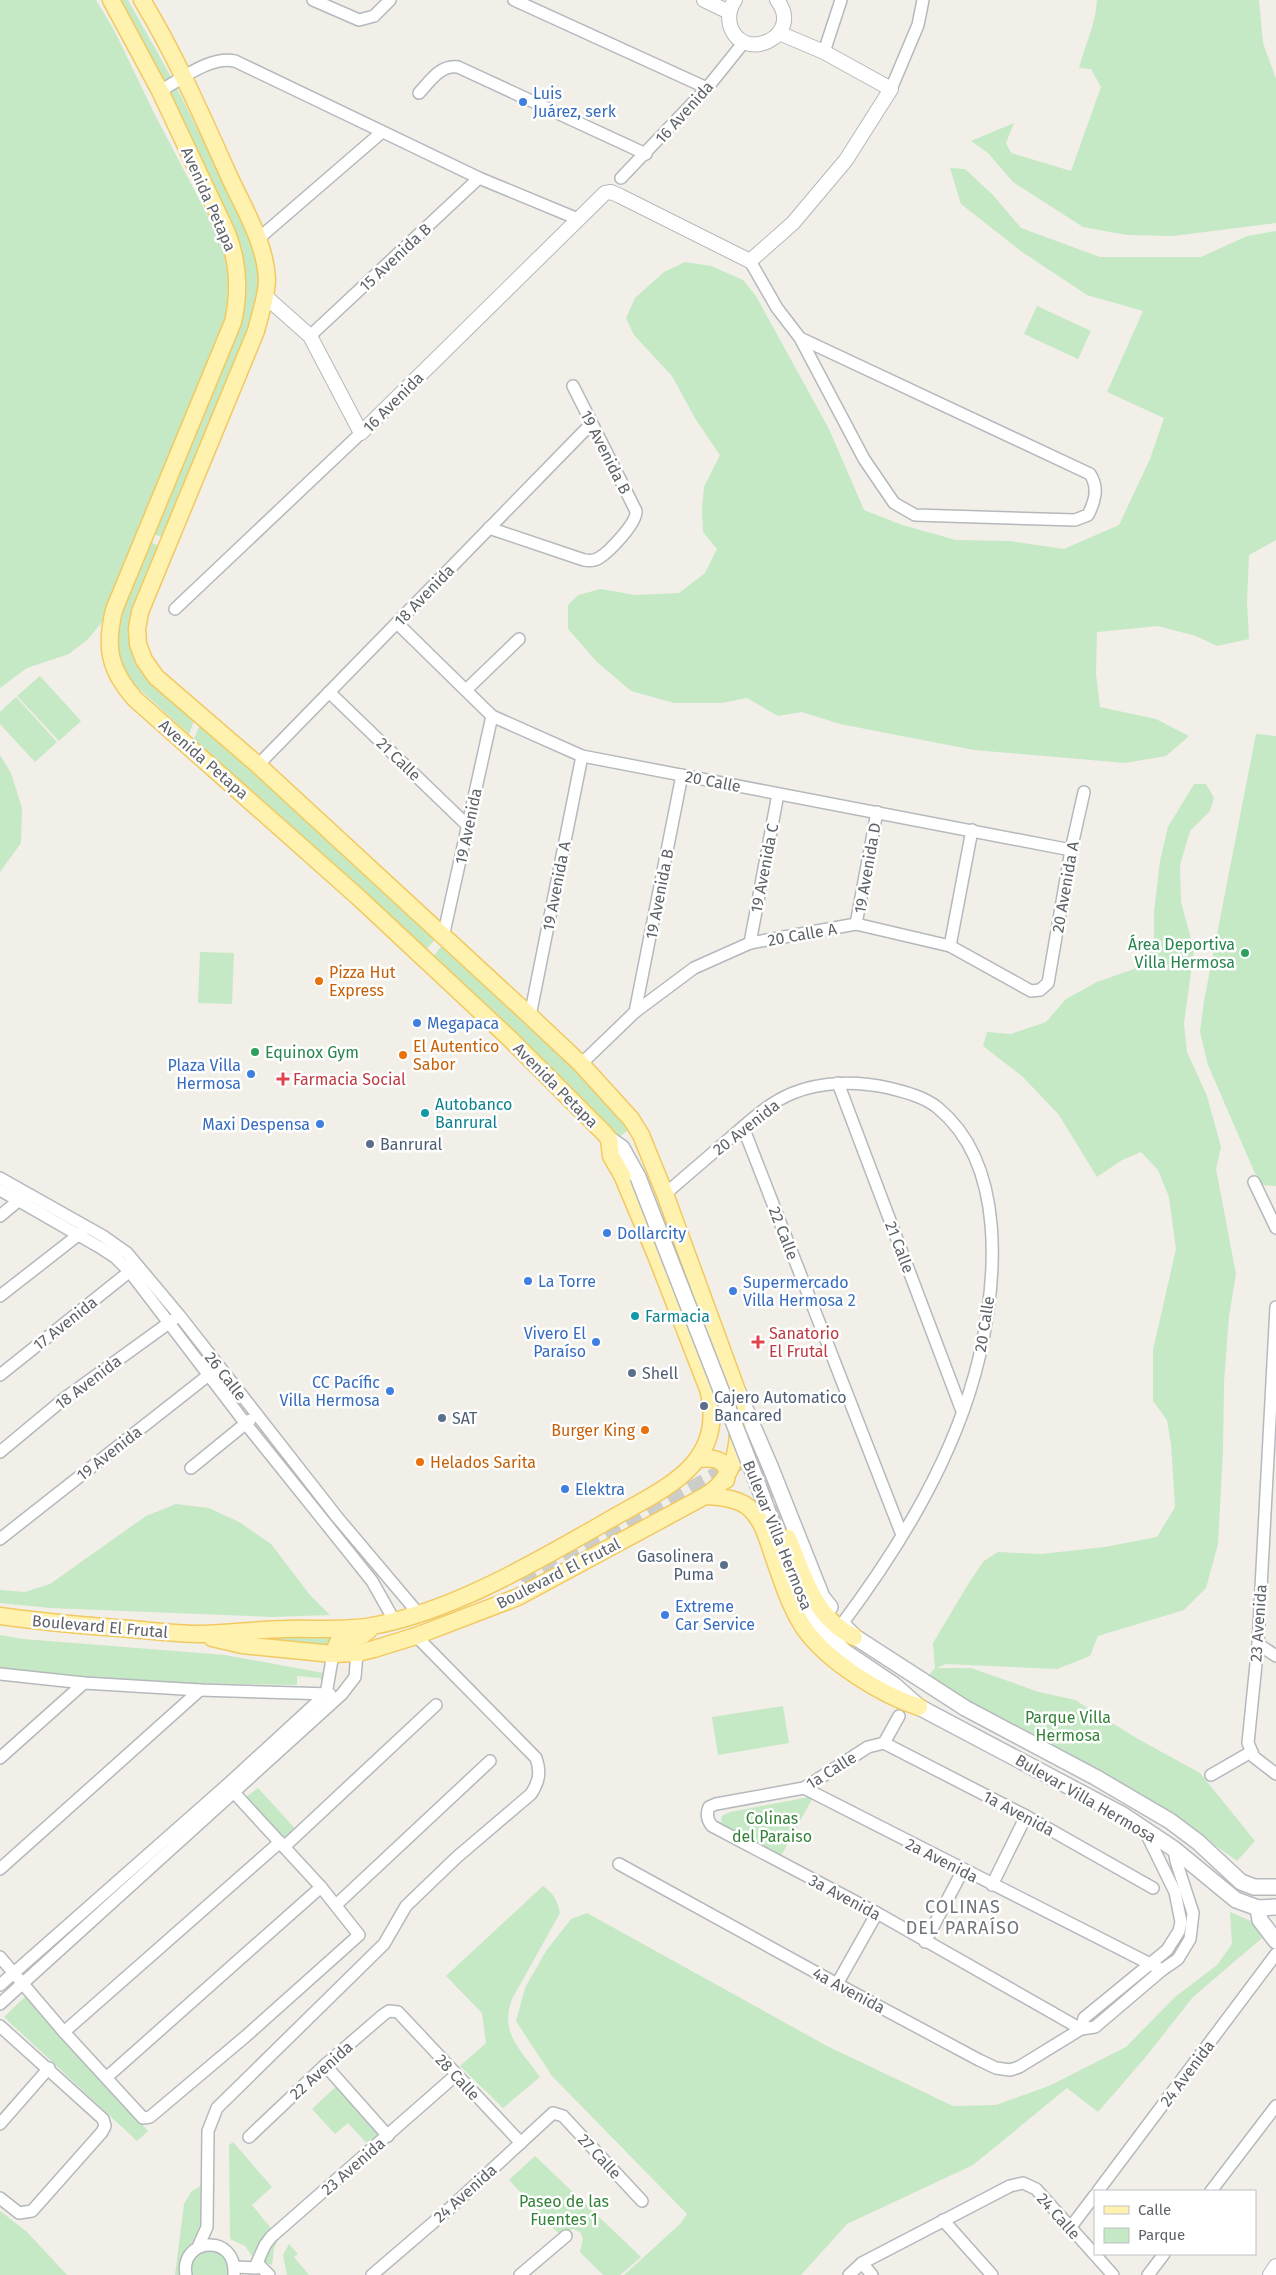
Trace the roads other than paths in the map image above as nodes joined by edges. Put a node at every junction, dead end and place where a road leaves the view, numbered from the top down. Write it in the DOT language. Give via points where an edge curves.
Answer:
graph roads {
  1 [pos="111,0"];
  2 [pos="142,0"];
  3 [pos="313,0"];
  4 [pos="390,0"];
  5 [pos="514,0"];
  6 [pos="704,0"];
  7 [pos="777,0"];
  8 [pos="841,0"];
  9 [pos="923,0"];
  10 [pos="732,6"];
  11 [pos="779,33"];
  12 [pos="744,42"];
  13 [pos="824,52"];
  14 [pos="184,78"];
  15 [pos="707,88"];
  16 [pos="891,89"];
  17 [pos="160,91"];
  18 [pos="419,93"];
  19 [pos="382,132"];
  20 [pos="646,154"];
  21 [pos="479,178"];
  22 [pos="621,178"];
  23 [pos="578,219"];
  24 [pos="258,239"];
  25 [pos="750,261"];
  26 [pos="265,296"];
  27 [pos="310,336"];
  28 [pos="800,338"];
  29 [pos="573,386"];
  30 [pos="591,424"];
  31 [pos="361,433"];
  32 [pos="489,528"];
  33 [pos="145,534"];
  34 [pos="168,544"];
  35 [pos="175,609"];
  36 [pos="397,623"];
  37 [pos="519,639"];
  38 [pos="466,690"];
  39 [pos="329,692"];
  40 [pos="492,716"];
  41 [pos="582,756"];
  42 [pos="258,765"];
  43 [pos="682,776"];
  44 [pos="1084,792"];
  45 [pos="778,794"];
  46 [pos="877,812"];
  47 [pos="468,826"];
  48 [pos="972,830"];
  49 [pos="1071,850"];
  50 [pos="856,924"];
  51 [pos="443,937"];
  52 [pos="750,943"];
  53 [pos="950,946"];
  54 [pos="424,958"];
  55 [pos="1048,983"];
  56 [pos="635,1012"];
  57 [pos="530,1016"];
  58 [pos="580,1064"];
  59 [pos="838,1083"];
  60 [pos="743,1127"];
  61 [pos="609,1139"];
  62 [pos="0,1178"];
  63 [pos="1254,1182"];
  64 [pos="0,1190"];
  65 [pos="664,1194"];
  66 [pos="23,1197"];
  67 [pos="0,1216"];
  68 [pos="88,1228"];
  69 [pos="1276,1228"];
  70 [pos="78,1236"];
  71 [pos="134,1268"];
  72 [pos="0,1296"];
  73 [pos="1276,1307"];
  74 [pos="179,1315"];
  75 [pos="168,1323"];
  76 [pos="219,1367"];
  77 [pos="0,1374"];
  78 [pos="209,1374"];
  79 [pos="736,1388"];
  80 [pos="962,1411"];
  81 [pos="738,1412"];
  82 [pos="712,1415"];
  83 [pos="256,1416"];
  84 [pos="246,1424"];
  85 [pos="0,1452"];
  86 [pos="698,1460"];
  87 [pos="191,1468"];
  88 [pos="726,1480"];
  89 [pos="705,1496"];
  90 [pos="902,1535"];
  91 [pos="788,1538"];
  92 [pos="0,1539"];
  93 [pos="522,1582"];
  94 [pos="466,1596"];
  95 [pos="418,1613"];
  96 [pos="0,1616"];
  97 [pos="394,1620"];
  98 [pos="842,1624"];
  99 [pos="371,1626"];
  100 [pos="200,1634"];
  101 [pos="416,1636"];
  102 [pos="854,1637"];
  103 [pos="1258,1644"];
  104 [pos="357,1653"];
  105 [pos="332,1654"];
  106 [pos="1276,1656"];
  107 [pos="0,1674"];
  108 [pos="84,1682"];
  109 [pos="200,1690"];
  110 [pos="326,1694"];
  111 [pos="342,1694"];
  112 [pos="916,1704"];
  113 [pos="436,1705"];
  114 [pos="899,1716"];
  115 [pos="884,1743"];
  116 [pos="1252,1754"];
  117 [pos="0,1758"];
  118 [pos="490,1761"];
  119 [pos="1276,1774"];
  120 [pos="1211,1775"];
  121 [pos="804,1788"];
  122 [pos="231,1789"];
  123 [pos="1026,1816"];
  124 [pos="712,1826"];
  125 [pos="1144,1829"];
  126 [pos="282,1845"];
  127 [pos="1174,1849"];
  128 [pos="619,1864"];
  129 [pos="0,1869"];
  130 [pos="963,1870"];
  131 [pos="992,1885"];
  132 [pos="1276,1886"];
  133 [pos="321,1887"];
  134 [pos="1153,1888"];
  135 [pos="336,1905"];
  136 [pos="1276,1907"];
  137 [pos="1258,1908"];
  138 [pos="877,1913"];
  139 [pos="1276,1941"];
  140 [pos="926,1942"];
  141 [pos="1276,1954"];
  142 [pos="0,1957"];
  143 [pos="1148,1964"];
  144 [pos="1162,1970"];
  145 [pos="14,1972"];
  146 [pos="23,1983"];
  147 [pos="837,1984"];
  148 [pos="0,1985"];
  149 [pos="0,2004"];
  150 [pos="396,2010"];
  151 [pos="0,2026"];
  152 [pos="1081,2029"];
  153 [pos="64,2032"];
  154 [pos="325,2065"];
  155 [pos="49,2068"];
  156 [pos="456,2075"];
  157 [pos="107,2077"];
  158 [pos="1276,2106"];
  159 [pos="558,2113"];
  160 [pos="0,2124"];
  161 [pos="388,2136"];
  162 [pos="249,2137"];
  163 [pos="521,2143"];
  164 [pos="1099,2190"];
  165 [pos="1213,2190"];
  166 [pos="1094,2196"];
  167 [pos="0,2198"];
  168 [pos="642,2201"];
  169 [pos="943,2220"];
  170 [pos="207,2227"];
  171 [pos="1070,2228"];
  172 [pos="566,2236"];
  173 [pos="217,2245"];
  174 [pos="198,2247"];
  175 [pos="1094,2254"];
  176 [pos="1095,2255"];
  177 [pos="1163,2255"];
  178 [pos="257,2263"];
  179 [pos="862,2264"];
  180 [pos="1276,2266"];
  181 [pos="234,2271"];
  182 [pos="186,2275"];
  183 [pos="269,2275"];
  184 [pos="372,2275"];
  185 [pos="520,2275"];
  186 [pos="850,2275"];
  187 [pos="872,2275"];
  188 [pos="992,2275"];
  189 [pos="1113,2275"];
  190 [pos="1148,2275"];
  191 [pos="1270,2275"];
  1 -- 17 [label="main road, Avenida Petapa"];
  2 -- 14 [label="main road, Avenida Petapa"];
  3 -- 4 [label="street" via="359,20 374,16"];
  5 -- 15 [label="street"];
  6 -- 10 [label="street"];
  7 -- 11 [label="street" via="784,14"];
  8 -- 13 [label="street"];
  9 -- 16 [label="street" via="918,25"];
  10 -- 12 [label="street" via="732,30"];
  11 -- 12 [label="street" via="763,44"];
  11 -- 13 [label="street"];
  12 -- 15 [label="street, 16 Avenida"];
  13 -- 16 [label="street"];
  14 -- 17 [label="street"];
  14 -- 19 [label="street" via="212,62 235,62"];
  14 -- 24 [label="main road, Avenida Petapa"];
  15 -- 20 [label="street, 16 Avenida"];
  16 -- 25 [label="street" via="846,160 793,223"];
  17 -- 33 [label="main road, Avenida Petapa" via="232,245 238,292 232,322"];
  18 -- 20 [label="street" via="441,70 449,66 458,67"];
  19 -- 21 [label="street"];
  19 -- 24 [label="street"];
  20 -- 22 [label="street, 16 Avenida"];
  21 -- 23 [label="street"];
  21 -- 27 [label="street, 15 Avenida B"];
  23 -- 25 [label="street, 16 Avenida" via="602,195 614,193"];
  23 -- 31 [label="street, 16 Avenida"];
  24 -- 26 [label="main road, Avenida Petapa" via="265,265"];
  25 -- 28 [label="street" via="777,308"];
  26 -- 27 [label="street"];
  26 -- 34 [label="main road, Avenida Petapa" via="256,331"];
  27 -- 31 [label="street"];
  28 -- 28 [label="street" via="864,459 894,503 905,511 915,515 1075,520 1088,515 1096,487 1090,474"];
  29 -- 30 [label="street, 19 Avenida B"];
  30 -- 32 [label="street, 18 Avenida"];
  30 -- 32 [label="street, 19 Avenida B" via="636,511 636,518 602,557 584,560"];
  31 -- 35 [label="street, 16 Avenida"];
  32 -- 36 [label="street, 18 Avenida"];
  33 -- 34 [label="main road"];
  33 -- 54 [label="main road, Avenida Petapa" via="114,610 110,629 110,657 122,684 141,705 250,799"];
  34 -- 42 [label="main road, Avenida Petapa" via="138,620 137,638 141,653 156,677"];
  36 -- 38 [label="street, 20 Calle"];
  36 -- 39 [label="street, 18 Avenida"];
  37 -- 38 [label="street"];
  38 -- 40 [label="street, 20 Calle"];
  39 -- 42 [label="street, 18 Avenida"];
  39 -- 47 [label="street, 21 Calle"];
  40 -- 41 [label="street, 20 Calle"];
  40 -- 47 [label="street, 19 Avenida"];
  41 -- 43 [label="street, 20 Calle"];
  41 -- 57 [label="street, 19 Avenida A"];
  42 -- 51 [label="main road, Avenida Petapa"];
  43 -- 45 [label="street, 20 Calle"];
  43 -- 56 [label="street, 19 Avenida B"];
  44 -- 49 [label="street, 20 Avenida A"];
  45 -- 46 [label="street, 20 Calle"];
  45 -- 52 [label="street, 19 Avenida C"];
  46 -- 48 [label="street, 20 Calle"];
  46 -- 50 [label="street, 19 Avenida D"];
  47 -- 51 [label="street, 19 Avenida"];
  48 -- 49 [label="street, 20 Calle"];
  48 -- 53 [label="street"];
  49 -- 55 [label="street, 20 Avenida A"];
  50 -- 52 [label="street, 20 Calle A"];
  50 -- 53 [label="street, 20 Calle A"];
  51 -- 54 [label="main road"];
  51 -- 57 [label="main road, Avenida Petapa"];
  52 -- 56 [label="street, 20 Calle A" via="694,968"];
  53 -- 55 [label="street, 20 Calle A" via="1031,991 1040,990"];
  54 -- 61 [label="main road, Avenida Petapa"];
  56 -- 58 [label="street, 20 Calle A"];
  57 -- 58 [label="main road, Avenida Petapa"];
  58 -- 65 [label="main road, Avenida Petapa" via="636,1126"];
  59 -- 60 [label="street, 20 Avenida" via="813,1086 792,1094 766,1108"];
  59 -- 80 [label="street, 21 Calle"];
  59 -- 80 [label="street, 20 Calle" via="882,1086 906,1092 937,1107 956,1127 980,1169 991,1221 992,1264 979,1358"];
  60 -- 65 [label="street, 20 Avenida"];
  60 -- 90 [label="street, 22 Calle"];
  61 -- 82 [label="main road, Avenida Petapa" via="612,1156 657,1258 708,1389"];
  61 -- 112 [label="main road, Bulevar Villa Hermosa, bridge" via="622,1148 638,1177 802,1601 832,1641"];
  62 -- 66 [label="street, 26 Calle"];
  63 -- 69 [label="street"];
  64 -- 66 [label="street, 26 Calle"];
  65 -- 79 [label="main road, Avenida Petapa"];
  66 -- 67 [label="street"];
  66 -- 68 [label="street, 26 Calle"];
  66 -- 70 [label="street, 26 Calle"];
  68 -- 70 [label="street"];
  68 -- 71 [label="street, 26 Calle" via="117,1245"];
  70 -- 71 [label="street, 26 Calle"];
  70 -- 72 [label="street"];
  71 -- 74 [label="street, 26 Calle"];
  71 -- 75 [label="street, 26 Calle"];
  71 -- 77 [label="street, 17 Avenida"];
  73 -- 103 [label="street, 23 Avenida"];
  74 -- 75 [label="street, 18 Avenida"];
  74 -- 76 [label="street, 26 Calle"];
  75 -- 78 [label="street, 26 Calle"];
  75 -- 85 [label="street, 18 Avenida" via="65,1398"];
  76 -- 78 [label="street, 19 Avenida"];
  76 -- 83 [label="street, 26 Calle"];
  78 -- 84 [label="street, 26 Calle"];
  78 -- 92 [label="street, 19 Avenida"];
  79 -- 81 [label="main road"];
  79 -- 98 [label="main road, Bulevar Villa Hermosa" via="822,1597"];
  80 -- 90 [label="street, 20 Calle" via="935,1480"];
  81 -- 82 [label="main road" via="726,1419"];
  81 -- 88 [label="main road" via="737,1447"];
  82 -- 86 [label="main road, Boulevard El Frutal" via="709,1439"];
  83 -- 84 [label="street"];
  83 -- 95 [label="street, 26 Calle"];
  84 -- 87 [label="street"];
  84 -- 97 [label="street, 26 Calle" via="372,1581"];
  86 -- 88 [label="main road" via="721,1461 727,1470"];
  86 -- 94 [label="main road, Boulevard El Frutal" via="681,1477 626,1511"];
  88 -- 89 [label="main road, Boulevard El Frutal"];
  89 -- 101 [label="main road, Boulevard El Frutal" via="518,1597"];
  89 -- 112 [label="main road" via="735,1501 753,1512 763,1528 791,1604 817,1644 866,1680 903,1702"];
  90 -- 98 [label="street, 20 Calle"];
  91 -- 102 [label="main road" via="821,1612 839,1630"];
  93 -- 94 [label="main road"];
  94 -- 95 [label="main road, Boulevard El Frutal"];
  95 -- 97 [label="main road, Boulevard El Frutal"];
  96 -- 100 [label="main road, Boulevard El Frutal" via="37,1622"];
  97 -- 99 [label="main road, Boulevard El Frutal"];
  98 -- 102 [label="main road, Bulevar Villa Hermosa"];
  99 -- 100 [label="main road, Boulevard El Frutal"];
  99 -- 105 [label="main road" via="366,1634 338,1642"];
  100 -- 105 [label="main road, Boulevard El Frutal" via="242,1645"];
  101 -- 104 [label="main road, Boulevard El Frutal"];
  101 -- 170 [label="street" via="536,1758 539,1766 537,1785 531,1794 406,1906 384,1944 217,2108 208,2131"];
  102 -- 132 [label="main road, Bulevar Villa Hermosa" via="965,1708 1170,1821 1242,1882 1254,1887"];
  103 -- 106 [label="street"];
  103 -- 116 [label="street, 23 Avenida" via="1249,1738"];
  104 -- 105 [label="main road, Boulevard El Frutal"];
  104 -- 111 [label="street" via="356,1677"];
  105 -- 110 [label="street"];
  107 -- 108 [label="street"];
  108 -- 109 [label="street"];
  108 -- 117 [label="street"];
  109 -- 110 [label="street"];
  109 -- 129 [label="street"];
  110 -- 111 [label="street"];
  110 -- 122 [label="street"];
  111 -- 122 [label="street"];
  112 -- 125 [label="main road, Bulevar Villa Hermosa"];
  113 -- 126 [label="street"];
  114 -- 115 [label="street"];
  115 -- 121 [label="street, 1a Calle" via="868,1747"];
  115 -- 123 [label="street, 1a Avenida"];
  116 -- 119 [label="street"];
  116 -- 120 [label="street"];
  118 -- 135 [label="street"];
  121 -- 124 [label="street, 1a Calle" via="709,1807 707,1816"];
  121 -- 130 [label="street, 2a Avenida"];
  122 -- 126 [label="street"];
  122 -- 145 [label="street"];
  122 -- 146 [label="street"];
  123 -- 131 [label="street"];
  123 -- 134 [label="street, 1a Avenida"];
  124 -- 138 [label="street, 3a Avenida"];
  125 -- 127 [label="main road, Bulevar Villa Hermosa"];
  125 -- 143 [label="street, 4a Avenida" via="1175,1892 1181,1922 1177,1937 1167,1950"];
  126 -- 133 [label="street"];
  126 -- 153 [label="street"];
  127 -- 137 [label="main road, Bulevar Villa Hermosa" via="1236,1900"];
  127 -- 144 [label="street, 4a Avenida" via="1194,1920 1188,1945 1178,1959"];
  128 -- 147 [label="street, 4a Avenida"];
  130 -- 131 [label="street, 2a Avenida"];
  130 -- 140 [label="street"];
  131 -- 143 [label="street, 2a Avenida"];
  133 -- 135 [label="street"];
  133 -- 157 [label="street"];
  135 -- 157 [label="street" via="358,1936 150,2117 143,2118"];
  136 -- 137 [label="main road, Bulevar Villa Hermosa"];
  137 -- 139 [label="main road" via="1260,1920"];
  138 -- 140 [label="street, 3a Avenida"];
  138 -- 147 [label="street"];
  140 -- 152 [label="street, 3a Avenida"];
  141 -- 164 [label="street, 24 Avenida"];
  142 -- 145 [label="street"];
  143 -- 144 [label="street, 2a Avenida"];
  143 -- 152 [label="street, 4a Avenida" via="1084,2018"];
  144 -- 152 [label="street, 4a Avenida" via="1095,2027"];
  145 -- 146 [label="street"];
  145 -- 148 [label="street"];
  146 -- 149 [label="street"];
  146 -- 153 [label="street"];
  147 -- 152 [label="street, 4a Avenida" via="1002,2070 1019,2067"];
  150 -- 154 [label="street, 22 Avenida" via="383,2014"];
  150 -- 156 [label="street, 28 Calle"];
  151 -- 155 [label="street"];
  153 -- 157 [label="street"];
  154 -- 161 [label="street"];
  154 -- 162 [label="street, 22 Avenida"];
  155 -- 160 [label="street"];
  155 -- 167 [label="street" via="103,2119 104,2128 32,2211 19,2213"];
  156 -- 161 [label="street, 23 Avenida"];
  156 -- 163 [label="street, 28 Calle"];
  158 -- 165 [label="street"];
  159 -- 163 [label="street, 24 Avenida" via="549,2115"];
  159 -- 168 [label="street, 27 Calle"];
  161 -- 178 [label="street, 23 Avenida" via="272,2237"];
  163 -- 184 [label="street, 24 Avenida"];
  166 -- 171 [label="street"];
  169 -- 171 [label="street, 24 Calle" via="1022,2183 1036,2190"];
  169 -- 179 [label="street"];
  169 -- 188 [label="street"];
  170 -- 173 [label="street"];
  170 -- 174 [label="street"];
  171 -- 175 [label="street, 24 Calle"];
  172 -- 185 [label="street"];
  173 -- 174 [label="street"];
  173 -- 181 [label="street" via="229,2253"];
  174 -- 182 [label="street" via="188,2258"];
  176 -- 189 [label="street, 24 Calle"];
  177 -- 190 [label="street"];
  178 -- 181 [label="street" via="256,2268"];
  178 -- 183 [label="street"];
  179 -- 186 [label="street"];
  179 -- 187 [label="street"];
  180 -- 191 [label="street"];
}
